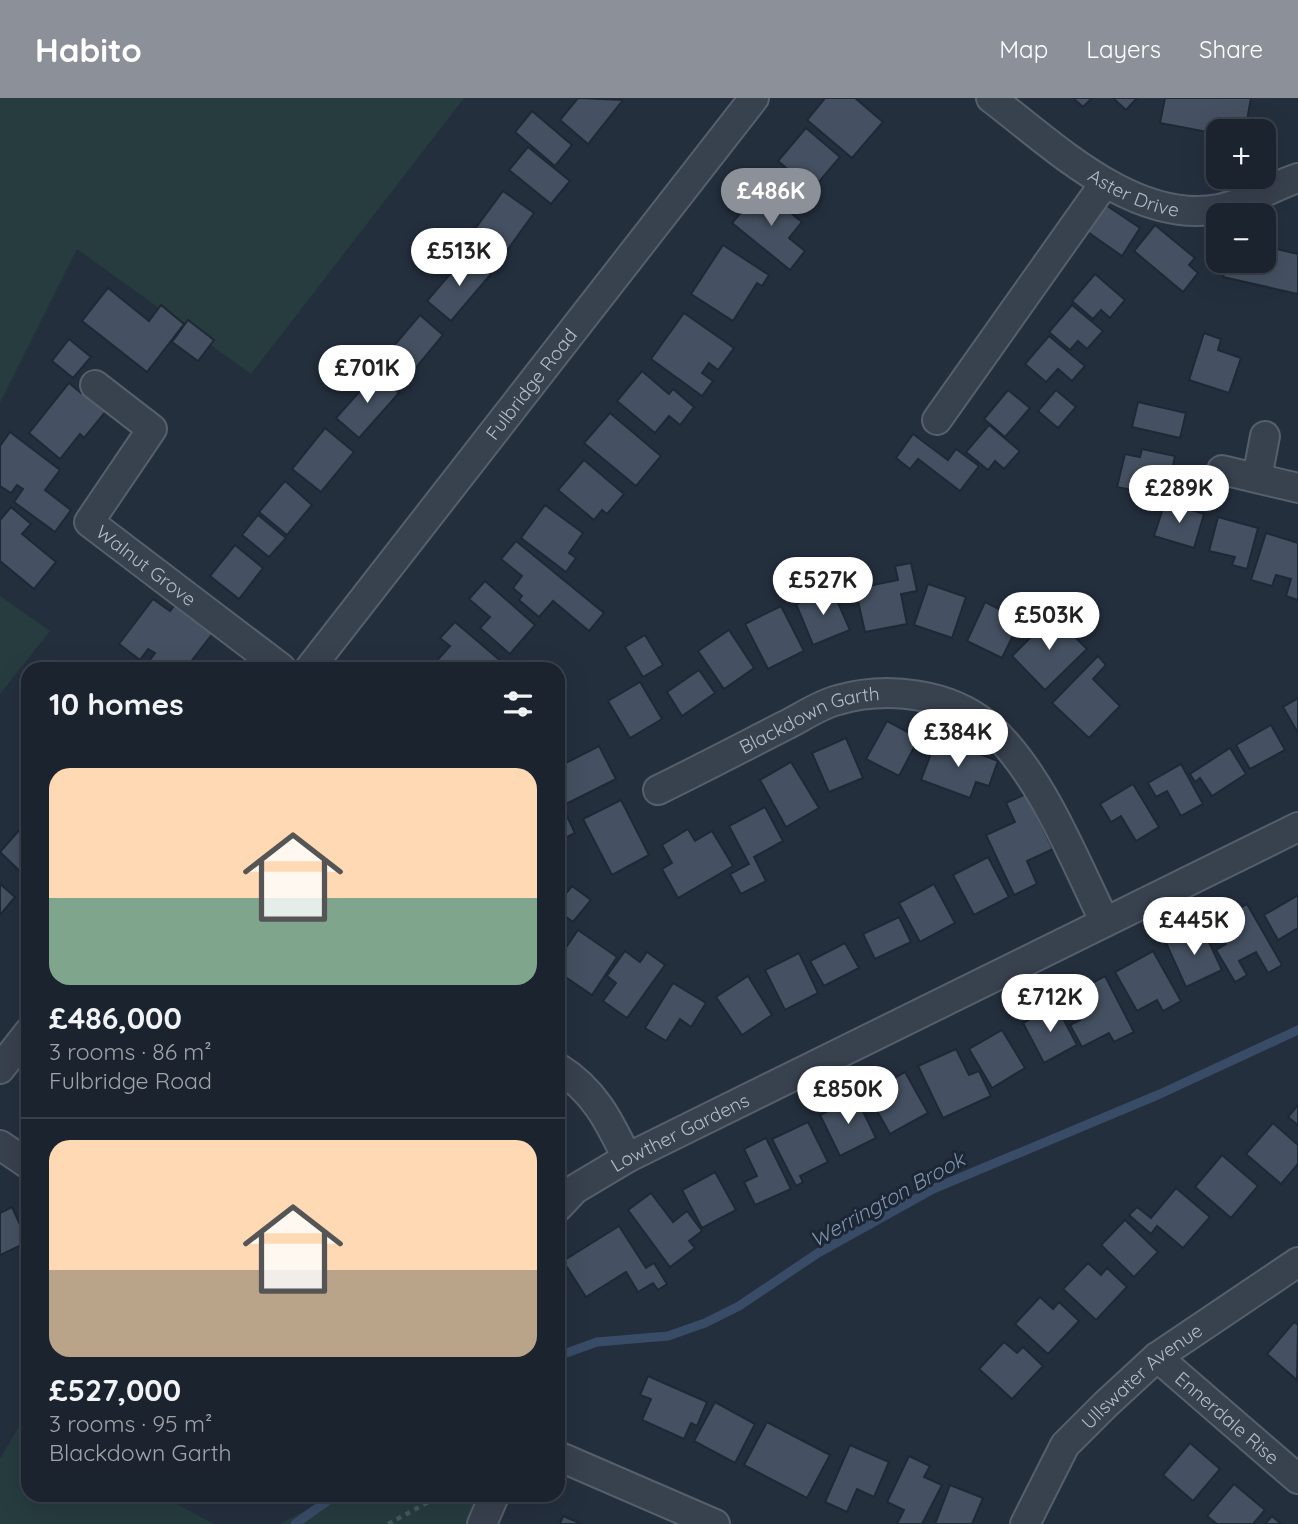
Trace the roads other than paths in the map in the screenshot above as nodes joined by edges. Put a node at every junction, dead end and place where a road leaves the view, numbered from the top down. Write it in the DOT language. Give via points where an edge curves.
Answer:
graph roads {
  1 [pos="754,98"];
  2 [pos="991,98"];
  3 [pos="1298,178"];
  4 [pos="1104,184"];
  5 [pos="95,385"];
  6 [pos="937,420"];
  7 [pos="1265,436"];
  8 [pos="1222,470"];
  9 [pos="1257,478"];
  10 [pos="1298,488"];
  11 [pos="273,662"];
  12 [pos="315,662"];
  13 [pos="658,790"];
  14 [pos="1298,827"];
  15 [pos="1105,922"];
  16 [pos="21,1042"];
  17 [pos="0,1069"];
  18 [pos="565,1074"];
  19 [pos="0,1145"];
  20 [pos="627,1158"];
  21 [pos="21,1159"];
  22 [pos="565,1200"];
  23 [pos="1298,1262"];
  24 [pos="1157,1357"];
  25 [pos="565,1459"];
  26 [pos="1298,1479"];
  27 [pos="492,1502"];
  28 [pos="482,1524"];
  29 [pos="715,1524"];
  30 [pos="1025,1524"];
  1 -- 12 [label="street, Fulbridge Road"];
  2 -- 4 [label="street, Aster Drive"];
  3 -- 4 [label="street, Aster Drive" via="1218,209 1172,210"];
  4 -- 6 [label="street"];
  5 -- 11 [label="street, Walnut Grove" via="152,429 89,522"];
  7 -- 9 [label="street"];
  8 -- 9 [label="street"];
  9 -- 10 [label="street"];
  13 -- 15 [label="street, Blackdown Garth" via="837,700 887,692 921,696 957,707 988,726 1008,747 1045,802"];
  14 -- 15 [label="street, Lowther Gardens"];
  15 -- 20 [label="street, Lowther Gardens"];
  16 -- 17 [label="street"];
  18 -- 20 [label="street" via="592,1095"];
  19 -- 21 [label="street"];
  20 -- 22 [label="street, Lowther Gardens"];
  23 -- 24 [label="street, Ullswater Avenue"];
  24 -- 26 [label="street, Ennerdale Rise"];
  24 -- 30 [label="street, Ullswater Avenue" via="1065,1445"];
  25 -- 29 [label="street"];
  27 -- 28 [label="street"];
}
